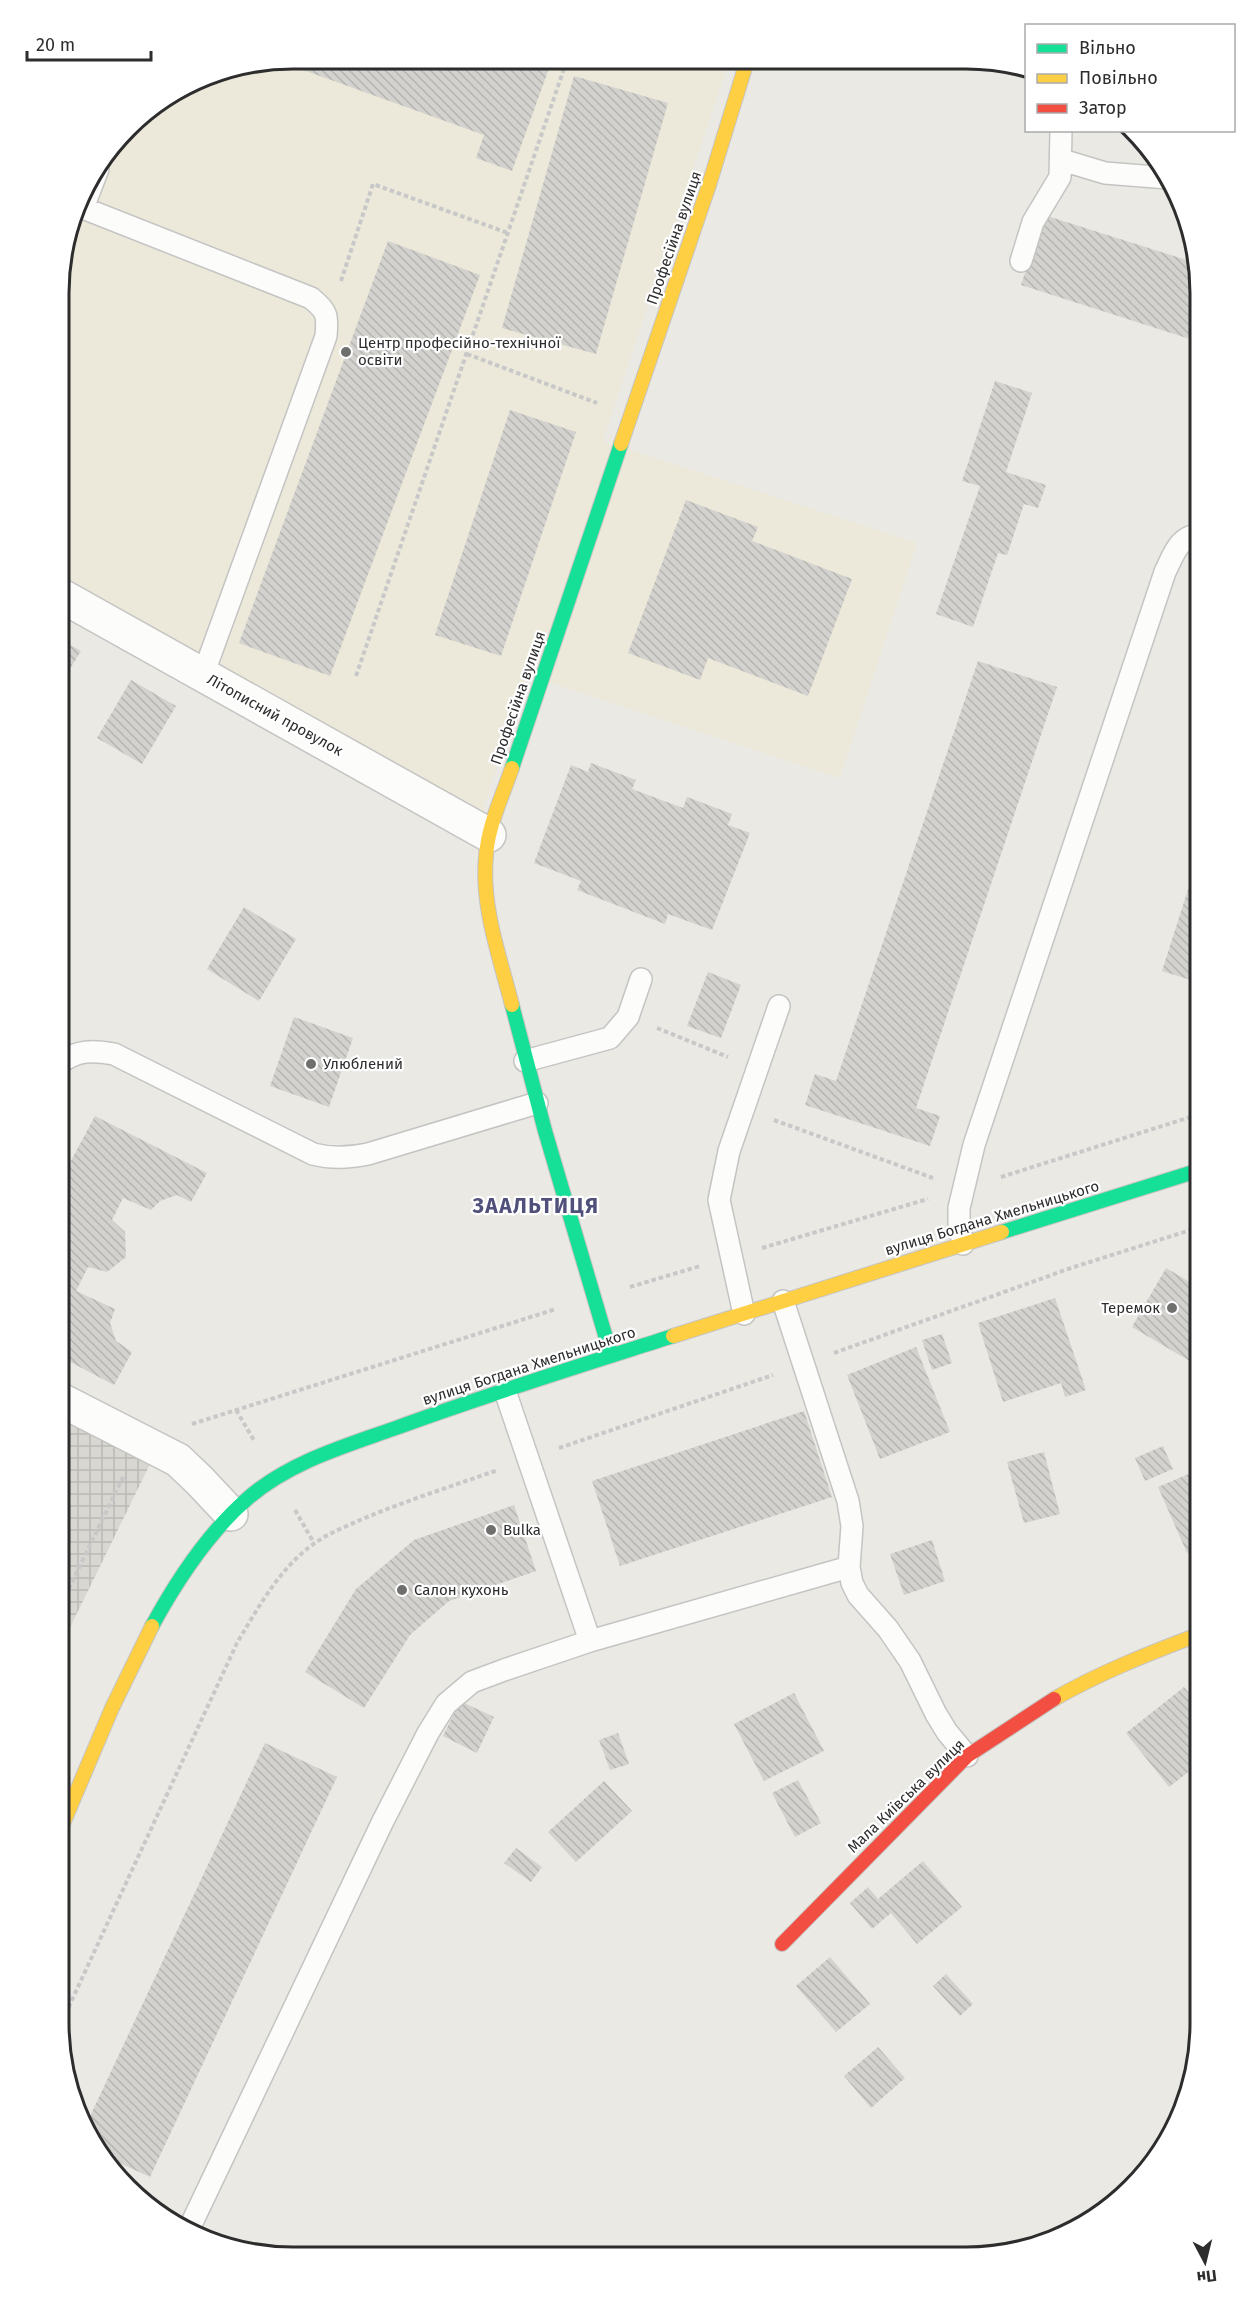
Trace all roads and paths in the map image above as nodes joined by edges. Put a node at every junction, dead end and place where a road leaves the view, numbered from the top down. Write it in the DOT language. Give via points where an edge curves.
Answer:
graph roads {
  1 [pos="564,69"];
  2 [pos="745,69"];
  3 [pos="1061,132"];
  4 [pos="1062,160"];
  5 [pos="1157,177"];
  6 [pos="85,209"];
  7 [pos="508,233"];
  8 [pos="1021,261"];
  9 [pos="328,320"];
  10 [pos="467,354"];
  11 [pos="600,404"];
  12 [pos="1190,538"];
  13 [pos="69,600"];
  14 [pos="203,675"];
  15 [pos="356,676"];
  16 [pos="489,835"];
  17 [pos="641,980"];
  18 [pos="779,1006"];
  19 [pos="628,1017"];
  20 [pos="69,1058"];
  21 [pos="525,1061"];
  22 [pos="758,1069"];
  23 [pos="537,1103"];
  24 [pos="743,1109"];
  25 [pos="1190,1173"];
  26 [pos="962,1189"];
  27 [pos="1190,1230"];
  28 [pos="963,1244"];
  29 [pos="783,1301"];
  30 [pos="744,1314"];
  31 [pos="611,1355"];
  32 [pos="802,1365"];
  33 [pos="505,1391"];
  34 [pos="69,1404"];
  35 [pos="236,1410"];
  36 [pos="255,1442"];
  37 [pos="527,1459"];
  38 [pos="294,1509"];
  39 [pos="231,1514"];
  40 [pos="314,1544"];
  41 [pos="849,1567"];
  42 [pos="1190,1638"];
  43 [pos="590,1641"];
  44 [pos="968,1756"];
  45 [pos="69,1810"];
  46 [pos="782,1944"];
  47 [pos="69,2006"];
  48 [pos="192,2223"];
  1 -- 7 [label="path"];
  2 -- 16 [label="street, Професійна вулиця"];
  3 -- 4 [label="lane"];
  4 -- 5 [label="lane" via="1105,172"];
  4 -- 8 [label="lane" via="1060,177 1033,222"];
  6 -- 9 [label="lane" via="310,298 323,308"];
  7 -- 9 [label="path" via="373,184"];
  7 -- 10 [label="path"];
  9 -- 14 [label="lane" via="326,336"];
  10 -- 11 [label="path"];
  10 -- 15 [label="path"];
  12 -- 26 [label="lane" via="1178,546 1166,572 1002,1057"];
  13 -- 14 [label="street, Літописний провулок"];
  14 -- 16 [label="street, Літописний провулок"];
  16 -- 21 [label="street, Професійна вулиця" via="483,879"];
  17 -- 19 [label="lane"];
  18 -- 22 [label="lane"];
  19 -- 21 [label="lane" via="610,1038"];
  19 -- 22 [label="path"];
  20 -- 23 [label="lane" via="80,1052 114,1054 325,1157 368,1154"];
  21 -- 23 [label="street, Професійна вулиця"];
  22 -- 24 [label="lane"];
  23 -- 31 [label="street, Професійна вулиця"];
  24 -- 26 [label="path"];
  24 -- 30 [label="lane" via="719,1200"];
  25 -- 28 [label="street, вулиця Богдана Хмельницького"];
  26 -- 28 [label="lane" via="959,1223"];
  27 -- 32 [label="path" via="1071,1268"];
  28 -- 29 [label="street, вулиця Богдана Хмельницького"];
  29 -- 30 [label="street, вулиця Богдана Хмельницького"];
  29 -- 32 [label="lane"];
  30 -- 31 [label="street, вулиця Богдана Хмельницького"];
  31 -- 33 [label="street, вулиця Богдана Хмельницького"];
  32 -- 37 [label="path"];
  32 -- 41 [label="lane" via="848,1501 852,1526"];
  33 -- 37 [label="lane"];
  33 -- 39 [label="street, вулиця Богдана Хмельницького" via="296,1466"];
  34 -- 39 [label="street" via="178,1460"];
  35 -- 36 [label="path"];
  37 -- 40 [label="path" via="382,1510"];
  37 -- 43 [label="lane"];
  38 -- 40 [label="path"];
  39 -- 45 [label="street, вулиця Богдана Хмельницького" via="195,1558 135,1658"];
  40 -- 47 [label="path" via="286,1570 237,1643"];
  41 -- 43 [label="lane"];
  41 -- 44 [label="lane" via="858,1595 910,1661 936,1714"];
  42 -- 44 [label="street, Мала Київська вулиця" via="1087,1680"];
  43 -- 48 [label="lane" via="472,1683 446,1704 382,1823"];
  44 -- 46 [label="street, Мала Київська вулиця"];
}
